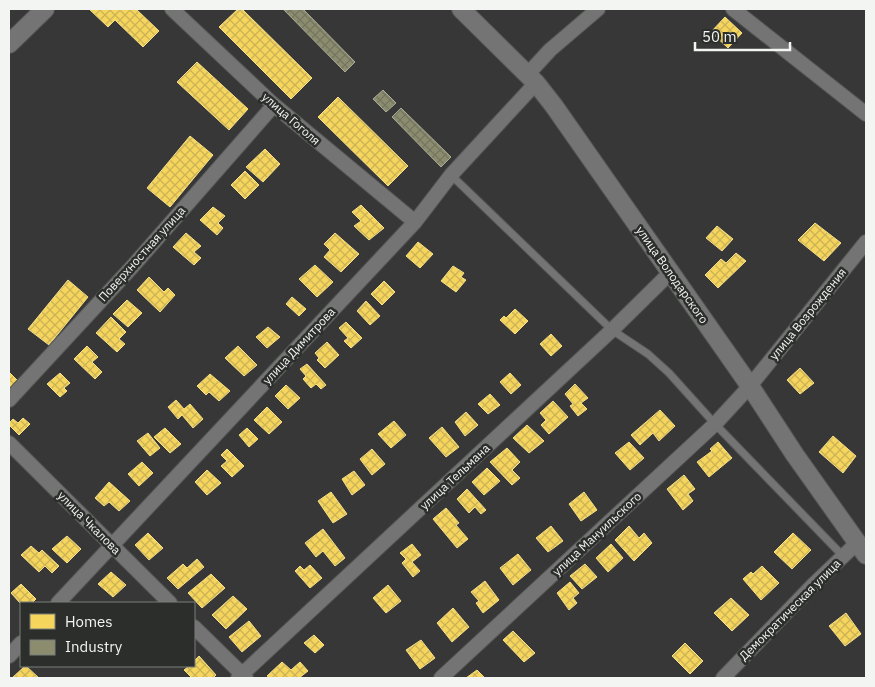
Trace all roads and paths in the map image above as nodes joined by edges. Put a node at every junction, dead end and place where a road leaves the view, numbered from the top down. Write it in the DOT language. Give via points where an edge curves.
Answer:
graph roads {
  1 [pos="45,9"];
  2 [pos="172,9"];
  3 [pos="460,9"];
  4 [pos="598,9"];
  5 [pos="733,9"];
  6 [pos="9,44"];
  7 [pos="531,79"];
  8 [pos="274,105"];
  9 [pos="866,114"];
  10 [pos="450,176"];
  11 [pos="415,222"];
  12 [pos="866,242"];
  13 [pos="670,273"];
  14 [pos="612,330"];
  15 [pos="750,386"];
  16 [pos="9,400"];
  17 [pos="715,424"];
  18 [pos="9,443"];
  19 [pos="111,546"];
  20 [pos="862,549"];
  21 [pos="843,556"];
  22 [pos="59,602"];
  23 [pos="169,602"];
  24 [pos="195,628"];
  25 [pos="20,643"];
  26 [pos="9,656"];
  27 [pos="242,677"];
  28 [pos="441,678"];
  29 [pos="723,678"];
  1 -- 6 [label="street"];
  2 -- 8 [label="street, улица Гоголя"];
  3 -- 7 [label="street, улица Володарского"];
  4 -- 7 [label="street, улица Димитрова" via="550,50"];
  5 -- 9 [label="street"];
  7 -- 10 [label="street, улица Димитрова"];
  7 -- 13 [label="street, улица Володарского" via="580,141"];
  8 -- 11 [label="street, улица Гоголя"];
  8 -- 16 [label="street, Поверхностная улица"];
  10 -- 11 [label="street, улица Димитрова"];
  10 -- 14 [label="lane"];
  11 -- 19 [label="street, улица Димитрова"];
  12 -- 15 [label="street, улица Возрождения"];
  13 -- 14 [label="street, улица Тельмана"];
  13 -- 15 [label="street, улица Володарского"];
  14 -- 17 [label="lane" via="669,372"];
  14 -- 27 [label="street, улица Тельмана"];
  15 -- 17 [label="street, улица Мануильского"];
  15 -- 20 [label="street, улица Володарского"];
  17 -- 21 [label="lane"];
  17 -- 28 [label="street, улица Мануильского"];
  18 -- 19 [label="street, улица Чкалова"];
  19 -- 22 [label="street, улица Димитрова"];
  19 -- 23 [label="street, улица Чкалова"];
  20 -- 21 [label="street, Демократическая улица"];
  21 -- 29 [label="street, Демократическая улица"];
  24 -- 27 [label="street"];
  25 -- 26 [label="street"];
}
